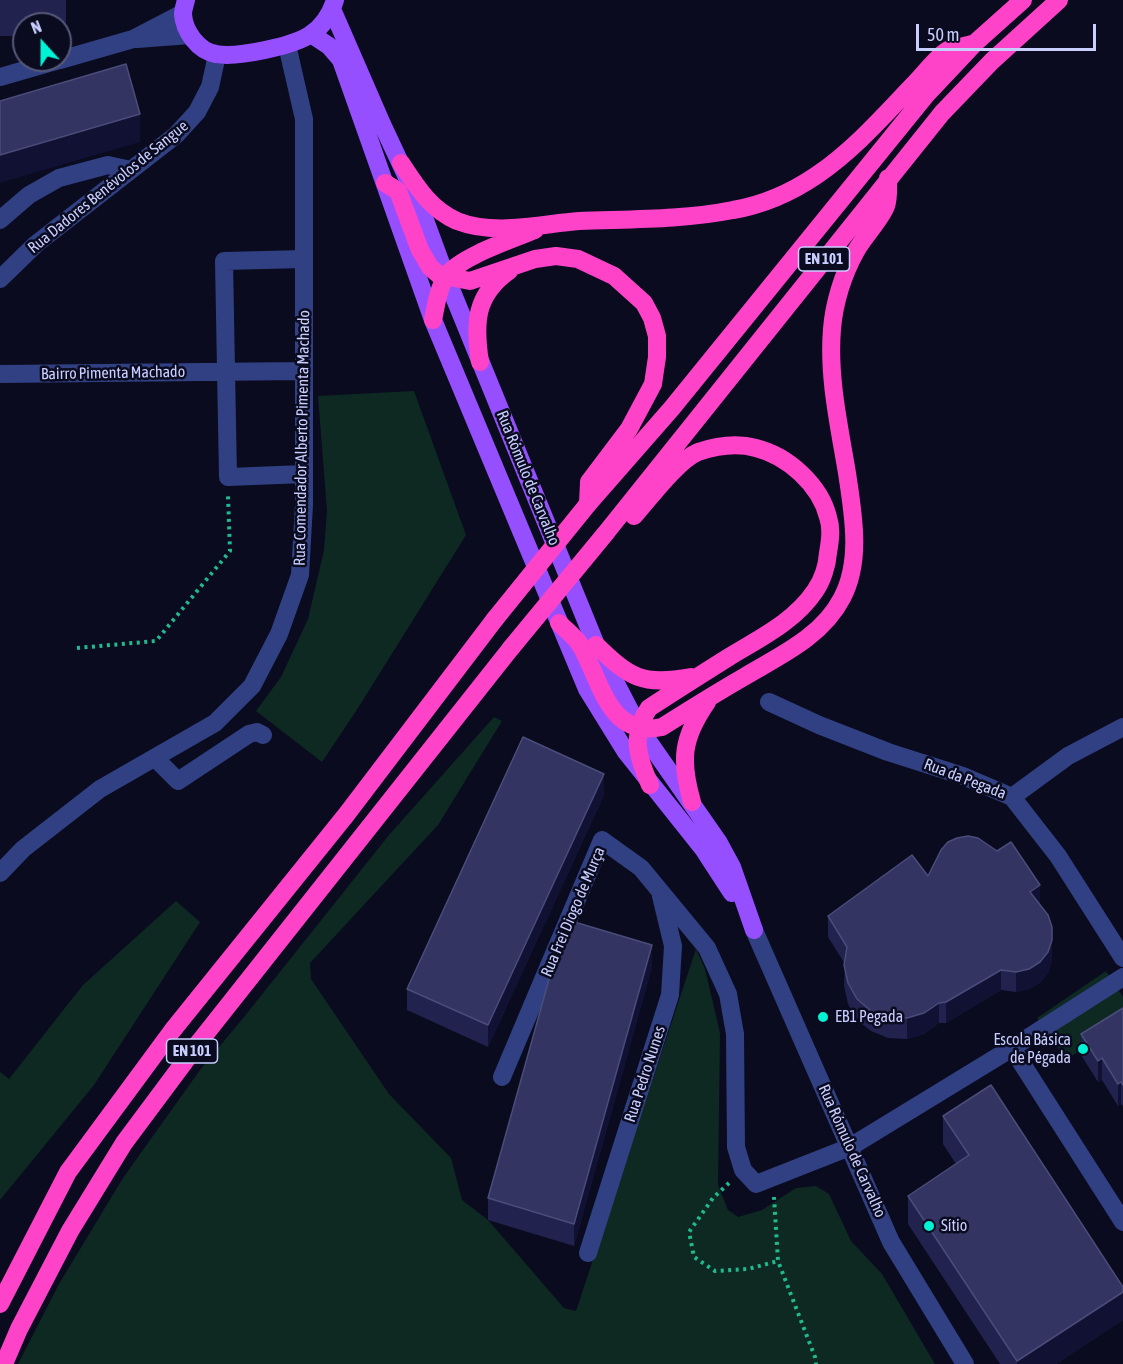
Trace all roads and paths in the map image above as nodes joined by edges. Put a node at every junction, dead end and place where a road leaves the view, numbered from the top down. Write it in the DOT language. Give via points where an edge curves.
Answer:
graph roads {
  1 [pos="1023,0"];
  2 [pos="1059,0"];
  3 [pos="333,4"];
  4 [pos="185,7"];
  5 [pos="311,34"];
  6 [pos="190,35"];
  7 [pos="133,39"];
  8 [pos="975,44"];
  9 [pos="287,45"];
  10 [pos="216,55"];
  11 [pos="72,57"];
  12 [pos="401,163"];
  13 [pos="131,170"];
  14 [pos="888,178"];
  15 [pos="385,183"];
  16 [pos="0,220"];
  17 [pos="542,226"];
  18 [pos="304,259"];
  19 [pos="518,264"];
  20 [pos="446,277"];
  21 [pos="0,279"];
  22 [pos="433,320"];
  23 [pos="480,362"];
  24 [pos="304,371"];
  25 [pos="225,372"];
  26 [pos="0,374"];
  27 [pos="304,474"];
  28 [pos="228,477"];
  29 [pos="588,504"];
  30 [pos="605,534"];
  31 [pos="559,623"];
  32 [pos="596,645"];
  33 [pos="77,648"];
  34 [pos="699,676"];
  35 [pos="710,698"];
  36 [pos="769,702"];
  37 [pos="1123,727"];
  38 [pos="639,728"];
  39 [pos="263,735"];
  40 [pos="155,758"];
  41 [pos="650,784"];
  42 [pos="1012,797"];
  43 [pos="692,802"];
  44 [pos="0,873"];
  45 [pos="660,891"];
  46 [pos="754,930"];
  47 [pos="1123,958"];
  48 [pos="1123,977"];
  49 [pos="1012,1048"];
  50 [pos="502,1077"];
  51 [pos="850,1147"];
  52 [pos="743,1170"];
  53 [pos="772,1179"];
  54 [pos="1123,1222"];
  55 [pos="588,1253"];
  56 [pos="778,1261"];
  57 [pos="0,1304"];
  58 [pos="4,1364"];
  59 [pos="816,1364"];
  60 [pos="965,1364"];
  1 -- 8 [label="highway, EN 101"];
  2 -- 14 [label="highway, EN 101" via="942,113"];
  3 -- 5 [label="main road" via="324,22"];
  3 -- 12 [label="main road, Rua Rómulo de Carvalho"];
  4 -- 6 [label="main road"];
  4 -- 7 [label="street"];
  5 -- 9 [label="main road"];
  5 -- 15 [label="main road, Rua Rómulo de Carvalho" via="341,60"];
  6 -- 7 [label="street"];
  6 -- 10 [label="main road" via="202,49"];
  7 -- 11 [label="street"];
  8 -- 17 [label="highway" via="947,50 854,145 817,175 763,203 696,215"];
  8 -- 29 [label="highway, EN 101" via="926,95 672,408"];
  9 -- 10 [label="main road"];
  9 -- 18 [label="street, Rua Comendador Alberto Pimenta Machado" via="304,119"];
  10 -- 13 [label="street, Rua Dadores Benévolos de Sangue" via="210,87 197,112 176,135"];
  12 -- 17 [label="highway" via="424,199 459,221 486,227"];
  12 -- 20 [label="main road, Rua Rómulo de Carvalho"];
  13 -- 16 [label="street" via="108,165 59,178 29,195"];
  13 -- 21 [label="street, Rua Dadores Benévolos de Sangue" via="36,243"];
  14 -- 30 [label="highway, EN 101"];
  14 -- 35 [label="highway" via="886,206 855,252 832,320 831,376 854,525 854,552 846,587 830,617 813,634"];
  15 -- 20 [label="highway" via="398,191 430,267"];
  15 -- 22 [label="main road, Rua Rómulo de Carvalho"];
  17 -- 20 [label="highway" via="465,261"];
  18 -- 24 [label="street, Rua Comendador Alberto Pimenta Machado"];
  18 -- 25 [label="street" via="224,261"];
  19 -- 20 [label="highway" via="470,281"];
  19 -- 23 [label="highway" via="491,286 483,299 478,315"];
  19 -- 29 [label="highway" via="556,256 596,266 614,276 644,303 655,327 657,357 652,384 629,429 589,482"];
  20 -- 22 [label="highway"];
  20 -- 23 [label="main road, Rua Rómulo de Carvalho"];
  22 -- 31 [label="main road, Rua Rómulo de Carvalho"];
  23 -- 32 [label="main road, Rua Rómulo de Carvalho"];
  24 -- 25 [label="street, Bairro Pimenta Machado"];
  24 -- 27 [label="street, Rua Comendador Alberto Pimenta Machado"];
  25 -- 26 [label="street, Bairro Pimenta Machado"];
  25 -- 28 [label="street"];
  27 -- 28 [label="street"];
  27 -- 40 [label="street, Rua Comendador Alberto Pimenta Machado" via="300,575 279,634 252,686 215,723"];
  28 -- 33 [label="path" via="230,551 156,641"];
  29 -- 57 [label="highway, EN 101, bridge" via="172,1031 68,1172"];
  30 -- 34 [label="highway" via="628,523 673,471 696,453 723,445 756,447 786,461 807,479 820,498 829,518 831,537 827,563 816,590 802,608 779,626"];
  30 -- 58 [label="highway, EN 101, bridge" via="200,1041 124,1143 70,1231"];
  31 -- 38 [label="highway" via="578,641 619,718"];
  31 -- 41 [label="main road, Rua Rómulo de Carvalho" via="602,716"];
  32 -- 34 [label="highway" via="626,672 644,680"];
  32 -- 38 [label="main road, Rua Rómulo de Carvalho"];
  34 -- 38 [label="highway" via="649,708"];
  35 -- 38 [label="highway" via="662,727"];
  35 -- 43 [label="highway" via="694,721 685,745 685,779"];
  36 -- 42 [label="street, Rua da Pegada" via="828,729"];
  37 -- 42 [label="street" via="1068,756"];
  38 -- 41 [label="highway" via="639,760"];
  38 -- 43 [label="main road, Rua Rómulo de Carvalho"];
  39 -- 40 [label="street" via="249,734 178,781"];
  40 -- 44 [label="street, Rua Comendador Alberto Pimenta Machado" via="100,789 23,849"];
  41 -- 46 [label="main road, Rua Rómulo de Carvalho" via="704,850"];
  42 -- 47 [label="street, Rua da Pegada" via="1058,856"];
  43 -- 46 [label="main road, Rua Rómulo de Carvalho" via="732,867"];
  45 -- 50 [label="street, Rua Frei Diogo de Murça" via="641,868 602,840"];
  45 -- 52 [label="street, Rua Frei Diogo de Murça" via="707,948 728,994 735,1034 736,1147"];
  45 -- 55 [label="street, Rua Pedro Nunes" via="673,946 670,995"];
  46 -- 51 [label="street, Rua Rómulo de Carvalho"];
  48 -- 49 [label="street"];
  49 -- 51 [label="street"];
  49 -- 54 [label="street"];
  51 -- 53 [label="street"];
  51 -- 60 [label="street, Rua Rómulo de Carvalho" via="891,1242"];
  52 -- 53 [label="street" via="756,1184"];
  52 -- 56 [label="path" via="713,1198 689,1232 694,1257 715,1271 748,1269"];
  53 -- 56 [label="path"];
  56 -- 59 [label="path"];
}
